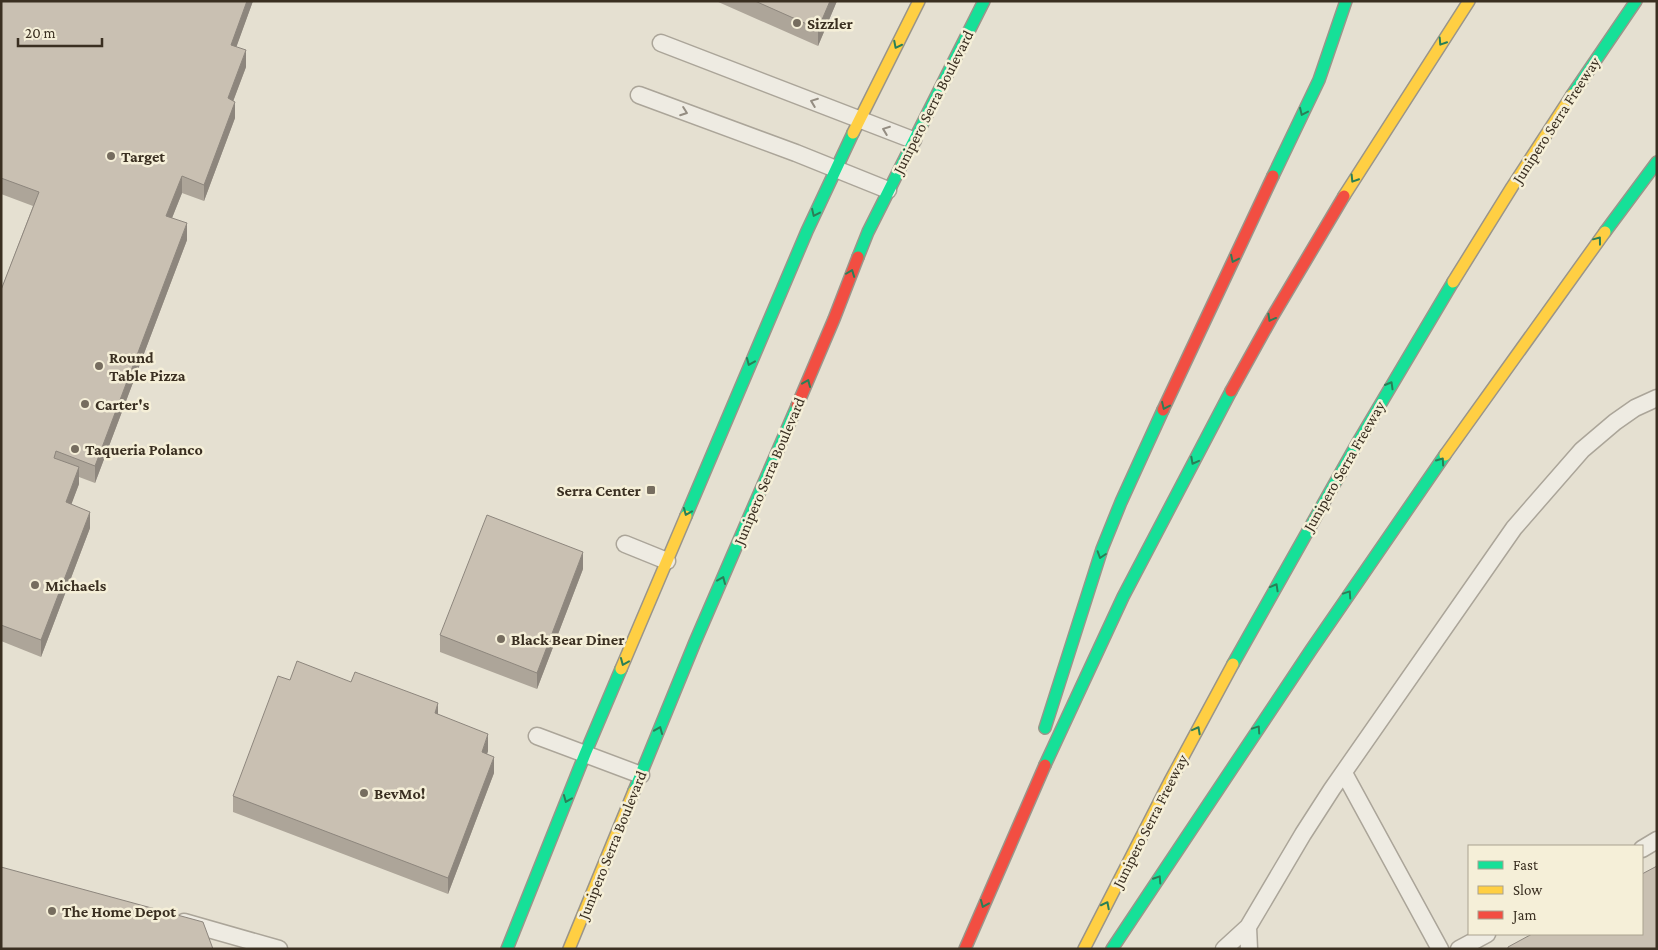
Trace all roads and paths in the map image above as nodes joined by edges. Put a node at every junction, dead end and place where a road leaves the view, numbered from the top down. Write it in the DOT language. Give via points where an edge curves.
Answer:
graph roads {
  1 [pos="919,1"];
  2 [pos="984,1"];
  3 [pos="1346,1"];
  4 [pos="1469,1"];
  5 [pos="1636,1"];
  6 [pos="1347,32"];
  7 [pos="661,43"];
  8 [pos="1319,80"];
  9 [pos="639,94"];
  10 [pos="860,119"];
  11 [pos="913,140"];
  12 [pos="1657,162"];
  13 [pos="836,169"];
  14 [pos="888,190"];
  15 [pos="1657,398"];
  16 [pos="625,544"];
  17 [pos="667,561"];
  18 [pos="537,736"];
  19 [pos="1042,738"];
  20 [pos="585,754"];
  21 [pos="1036,756"];
  22 [pos="1344,773"];
  23 [pos="641,775"];
  24 [pos="1657,840"];
  25 [pos="1643,848"];
  26 [pos="1003,860"];
  27 [pos="174,919"];
  28 [pos="1248,927"];
  29 [pos="1485,935"];
  30 [pos="279,949"];
  31 [pos="507,949"];
  32 [pos="569,949"];
  33 [pos="965,949"];
  34 [pos="1084,949"];
  35 [pos="1112,949"];
  36 [pos="1224,949"];
  37 [pos="1249,949"];
  38 [pos="1440,949"];
  39 [pos="1459,949"];
  1 -- 10 [label="main road, one-way"];
  2 -- 11 [label="main road, Junipero Serra Boulevard"];
  3 -- 8 [label="main road"];
  4 -- 26 [label="main road, one-way" via="1349,188 1219,413 1102,641"];
  34 -- 5 [label="main road, Junipero Serra Freeway, one-way" via="1279,579 1392,383 1525,166"];
  6 -- 8 [label="main road"];
  10 -- 7 [label="lane, one-way"];
  8 -- 19 [label="main road, one-way" via="1121,502 1102,549"];
  9 -- 13 [label="lane, one-way"];
  11 -- 10 [label="lane, one-way"];
  10 -- 13 [label="main road"];
  11 -- 14 [label="main road, Junipero Serra Boulevard"];
  35 -- 12 [label="main road, one-way" via="1388,535 1569,279"];
  13 -- 14 [label="lane"];
  13 -- 17 [label="main road, one-way"];
  23 -- 14 [label="main road, Junipero Serra Boulevard, one-way" via="834,319 858,254"];
  15 -- 22 [label="lane" via="1635,408 1582,450 1514,528"];
  16 -- 17 [label="lane"];
  17 -- 20 [label="main road, one-way"];
  18 -- 20 [label="lane"];
  20 -- 23 [label="lane"];
  20 -- 31 [label="main road, one-way"];
  21 -- 26 [label="main road"];
  22 -- 28 [label="lane" via="1303,834"];
  22 -- 38 [label="lane"];
  23 -- 32 [label="main road, Junipero Serra Boulevard"];
  24 -- 25 [label="lane"];
  26 -- 33 [label="main road, one-way"];
  27 -- 30 [label="lane"];
  28 -- 36 [label="lane"];
  28 -- 37 [label="lane"];
  29 -- 39 [label="lane"];
}
